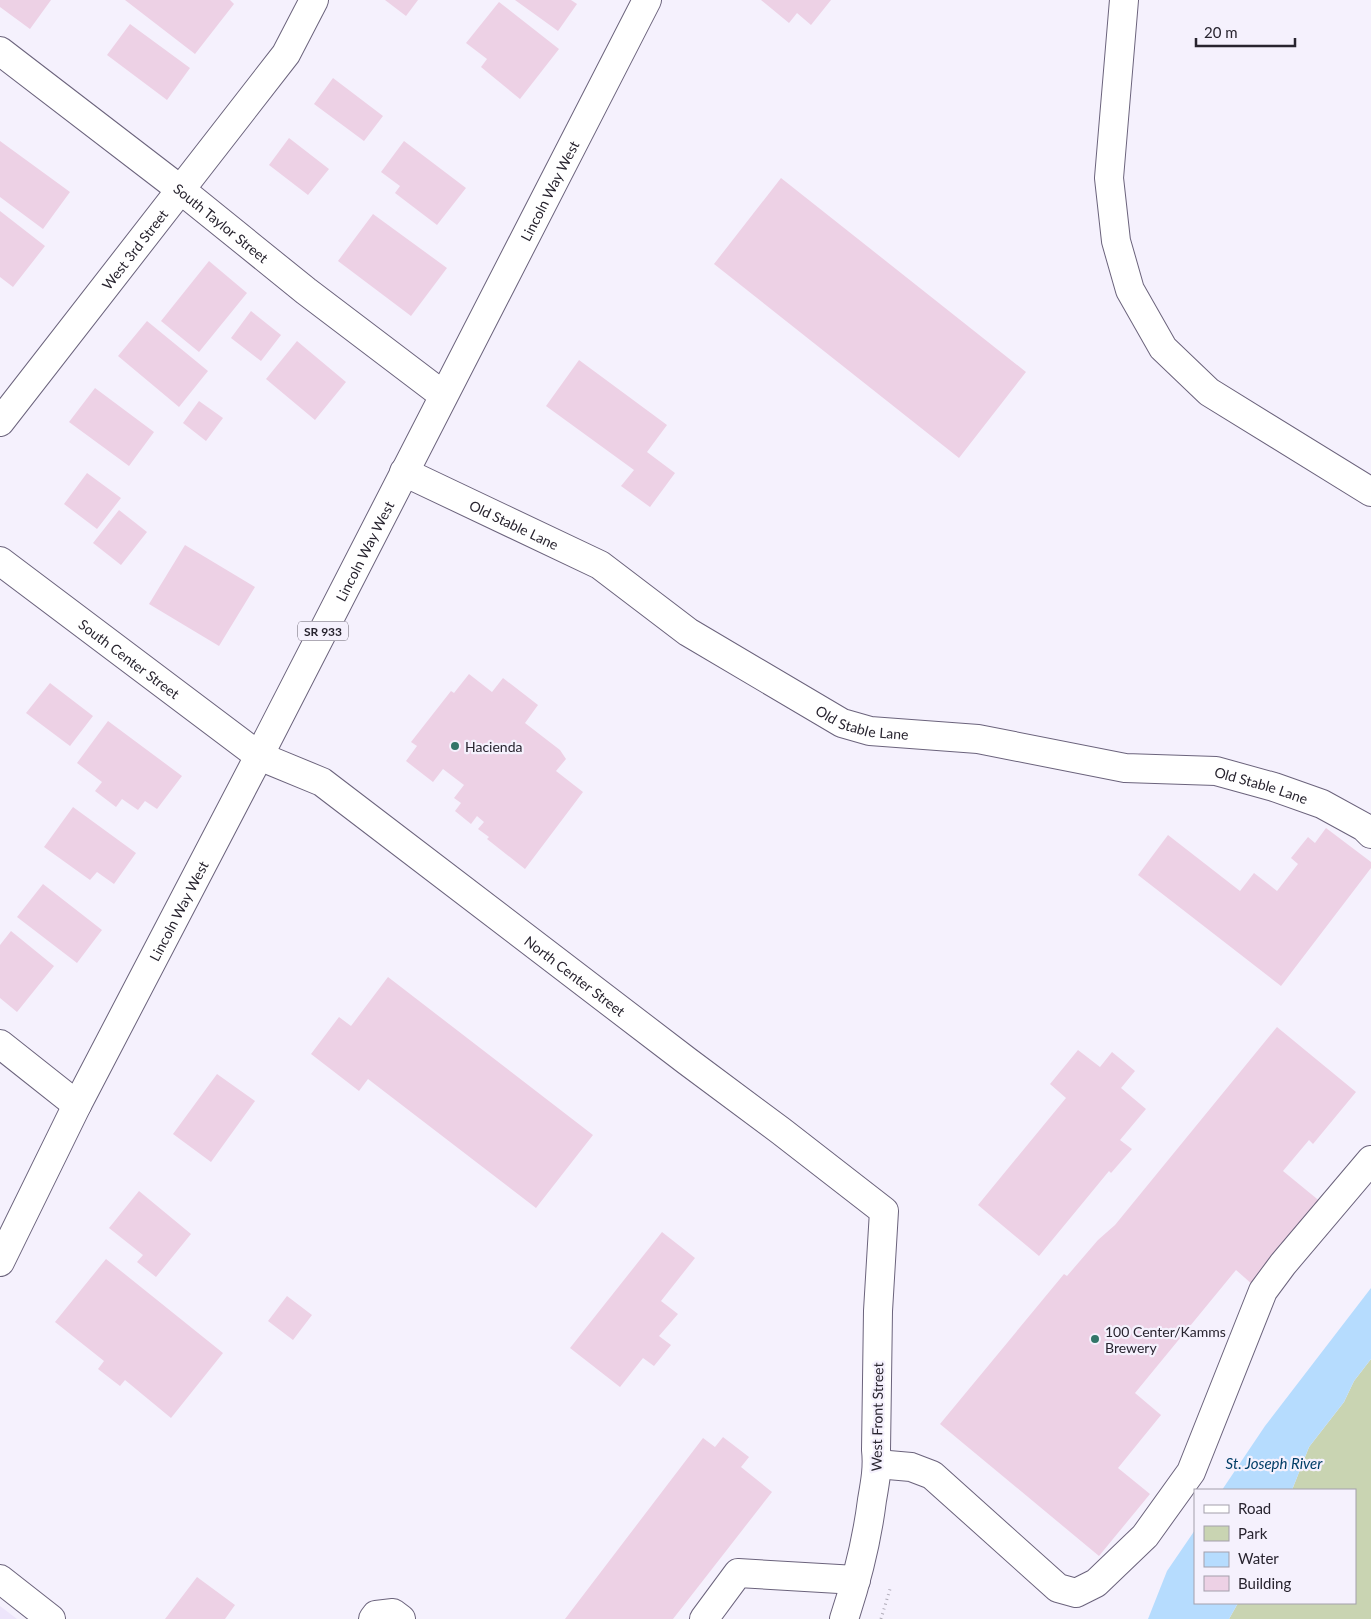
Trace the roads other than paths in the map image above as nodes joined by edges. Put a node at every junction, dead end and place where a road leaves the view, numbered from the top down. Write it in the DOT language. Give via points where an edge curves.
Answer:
graph roads {
  1 [pos="314,0"];
  2 [pos="647,0"];
  3 [pos="1124,0"];
  4 [pos="0,51"];
  5 [pos="181,190"];
  6 [pos="444,395"];
  7 [pos="0,422"];
  8 [pos="404,472"];
  9 [pos="1371,492"];
  10 [pos="0,561"];
  11 [pos="258,756"];
  12 [pos="1371,834"];
  13 [pos="0,1044"];
  14 [pos="78,1105"];
  15 [pos="1371,1160"];
  16 [pos="884,1211"];
  17 [pos="0,1262"];
  18 [pos="877,1464"];
  19 [pos="0,1579"];
  20 [pos="856,1580"];
  21 [pos="51,1619"];
  22 [pos="373,1619"];
  23 [pos="402,1619"];
  24 [pos="704,1619"];
  25 [pos="844,1619"];
  1 -- 5 [label="street, West 3rd Street" via="286,54"];
  2 -- 6 [label="street, Lincoln Way West / SR 933"];
  3 -- 9 [label="street" via="1109,178 1116,241 1130,290 1163,348 1209,392"];
  4 -- 5 [label="street, South Taylor Street"];
  5 -- 6 [label="street, South Taylor Street" via="306,291"];
  5 -- 7 [label="street, West 3rd Street"];
  6 -- 8 [label="street, Lincoln Way West / SR 933"];
  8 -- 11 [label="street, Lincoln Way West / SR 933"];
  8 -- 12 [label="street, Old Stable Lane" via="600,564 688,632 842,723 870,731 978,740 1125,768 1216,771 1322,804"];
  10 -- 11 [label="street, South Center Street"];
  11 -- 14 [label="street, Lincoln Way West / SR 933"];
  11 -- 16 [label="street, North Center Street" via="322,782"];
  13 -- 14 [label="street"];
  14 -- 17 [label="street, Lincoln Way West / SR 933"];
  15 -- 18 [label="street" via="1263,1291 1191,1472 1145,1536 1096,1583 1076,1593 1058,1588 932,1475 911,1466"];
  16 -- 18 [label="street, West Front Street" via="878,1311"];
  18 -- 20 [label="street, West Front Street"];
  19 -- 21 [label="street"];
  20 -- 24 [label="street" via="738,1574"];
  20 -- 25 [label="street, West Front Street"];
  22 -- 23 [label="street" via="376,1614 393,1612"];
}
